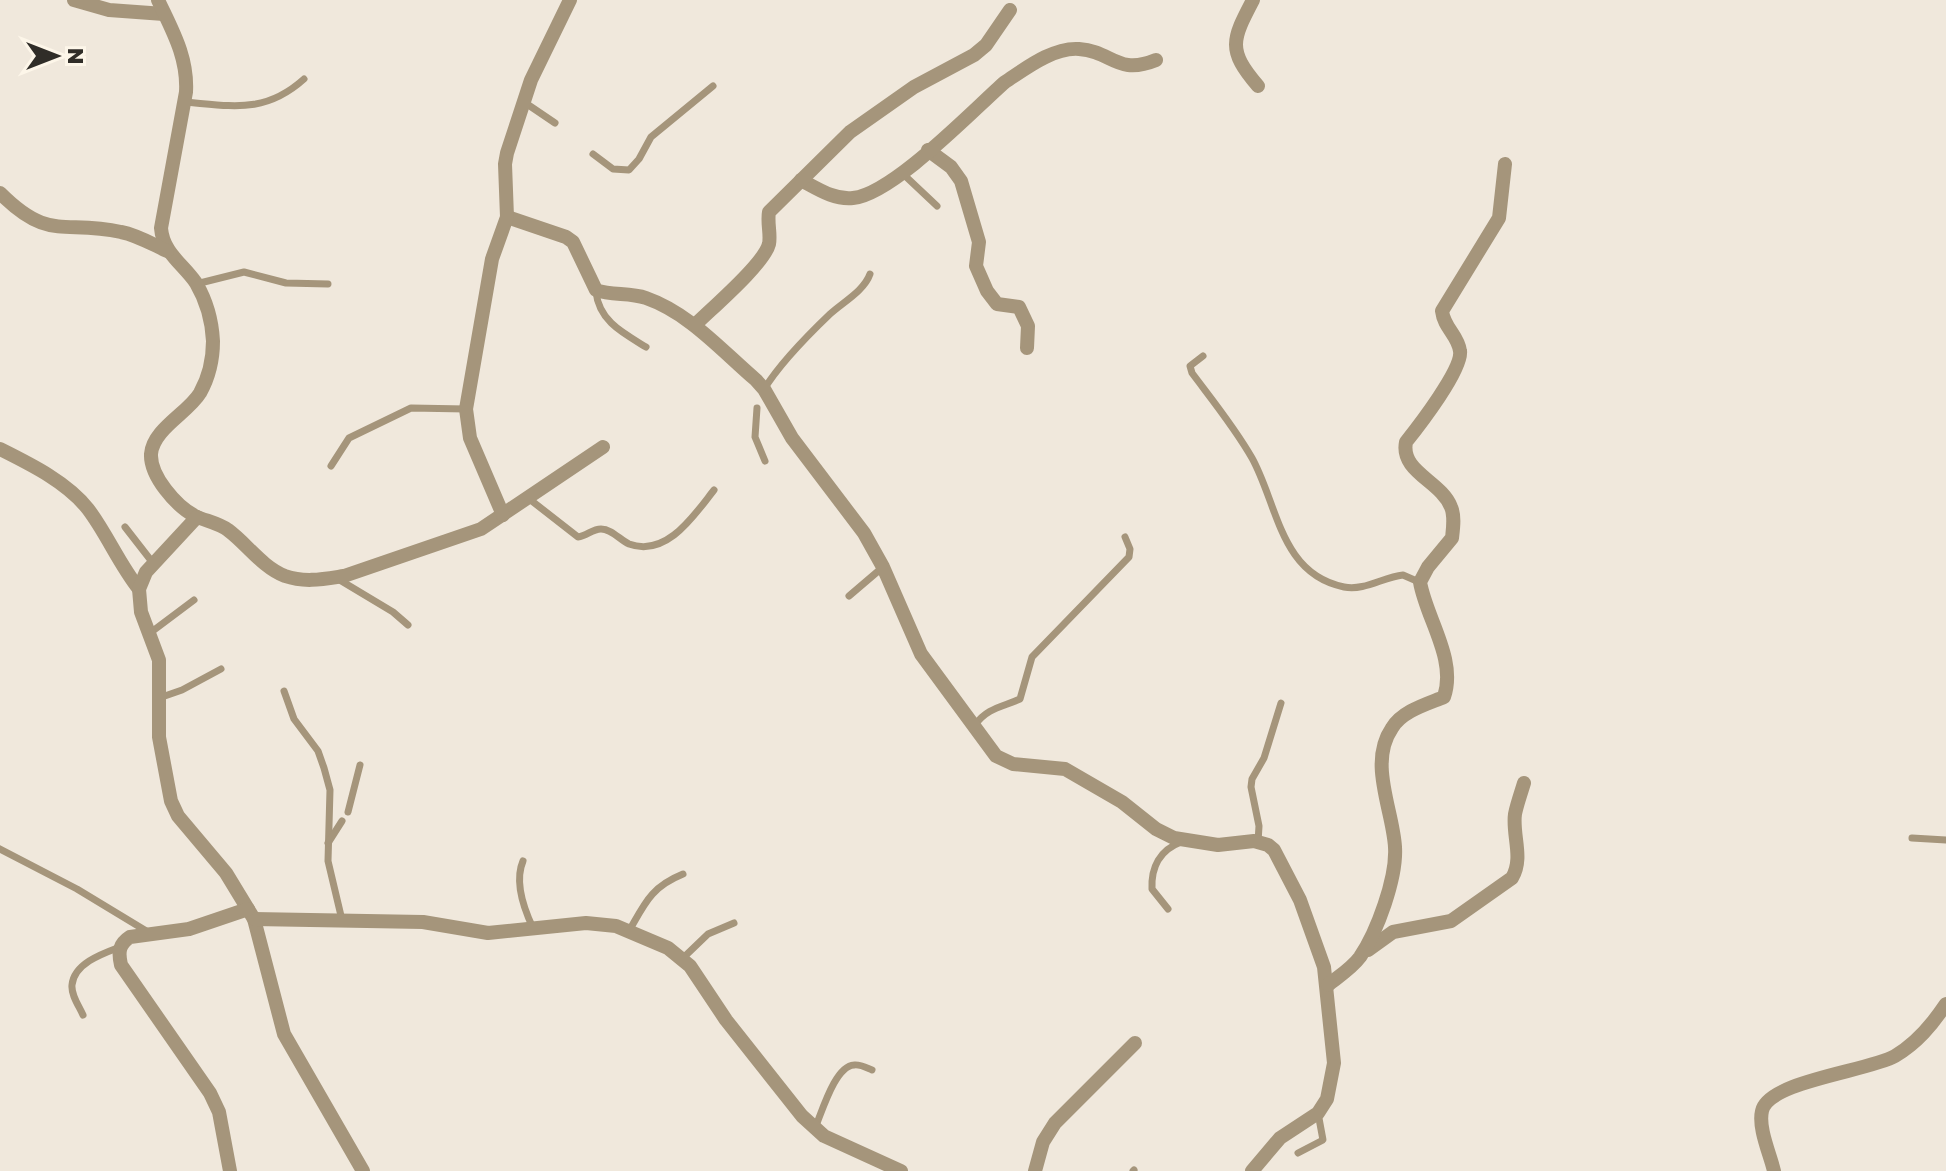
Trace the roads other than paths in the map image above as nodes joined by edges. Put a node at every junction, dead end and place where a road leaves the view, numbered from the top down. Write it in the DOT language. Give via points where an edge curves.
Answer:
graph roads {
  1 [pos="74,0"];
  2 [pos="158,0"];
  3 [pos="570,0"];
  4 [pos="1253,0"];
  5 [pos="1010,10"];
  6 [pos="164,14"];
  7 [pos="1156,60"];
  8 [pos="304,79"];
  9 [pos="713,86"];
  10 [pos="1258,86"];
  11 [pos="184,102"];
  12 [pos="524,102"];
  13 [pos="555,123"];
  14 [pos="928,150"];
  15 [pos="593,154"];
  16 [pos="1505,164"];
  17 [pos="902,173"];
  18 [pos="801,180"];
  19 [pos="0,193"];
  20 [pos="937,206"];
  21 [pos="507,217"];
  22 [pos="168,251"];
  23 [pos="870,274"];
  24 [pos="196,284"];
  25 [pos="328,284"];
  26 [pos="596,290"];
  27 [pos="695,325"];
  28 [pos="646,347"];
  29 [pos="1027,348"];
  30 [pos="1203,356"];
  31 [pos="762,393"];
  32 [pos="757,408"];
  33 [pos="466,409"];
  34 [pos="603,447"];
  35 [pos="0,449"];
  36 [pos="765,461"];
  37 [pos="331,466"];
  38 [pos="714,490"];
  39 [pos="528,498"];
  40 [pos="503,515"];
  41 [pos="197,517"];
  42 [pos="125,527"];
  43 [pos="1125,537"];
  44 [pos="154,563"];
  45 [pos="883,567"];
  46 [pos="336,577"];
  47 [pos="1420,582"];
  48 [pos="139,589"];
  49 [pos="849,596"];
  50 [pos="194,600"];
  51 [pos="408,625"];
  52 [pos="150,633"];
  53 [pos="221,669"];
  54 [pos="284,691"];
  55 [pos="159,698"];
  56 [pos="1281,703"];
  57 [pos="974,727"];
  58 [pos="360,765"];
  59 [pos="1524,783"];
  60 [pos="348,812"];
  61 [pos="342,821"];
  62 [pos="1912,838"];
  63 [pos="1187,840"];
  64 [pos="1946,840"];
  65 [pos="1258,842"];
  66 [pos="327,844"];
  67 [pos="0,849"];
  68 [pos="523,861"];
  69 [pos="683,874"];
  70 [pos="1168,909"];
  71 [pos="251,914"];
  72 [pos="343,921"];
  73 [pos="734,923"];
  74 [pos="533,928"];
  75 [pos="629,931"];
  76 [pos="151,934"];
  77 [pos="120,947"];
  78 [pos="683,958"];
  79 [pos="1359,958"];
  80 [pos="1328,985"];
  81 [pos="1946,1004"];
  82 [pos="83,1015"];
  83 [pos="1135,1043"];
  84 [pos="872,1070"];
  85 [pos="1318,1113"];
  86 [pos="815,1128"];
  87 [pos="1298,1153"];
  88 [pos="230,1171"];
  89 [pos="363,1171"];
  90 [pos="901,1171"];
  91 [pos="1035,1171"];
  92 [pos="1252,1171"];
  93 [pos="1774,1171"];
  1 -- 6 [label="street" via="109,10"];
  2 -- 6 [label="street"];
  3 -- 12 [label="street"];
  4 -- 10 [label="street" via="1235,40 1242,67"];
  5 -- 18 [label="street" via="974,55 914,87 850,132"];
  6 -- 11 [label="street" via="183,53"];
  7 -- 14 [label="street" via="1133,67 1068,49 1005,82"];
  8 -- 11 [label="lane" via="253,107"];
  9 -- 15 [label="lane" via="651,137 629,170 613,169"];
  11 -- 22 [label="street" via="161,228"];
  12 -- 13 [label="lane"];
  12 -- 21 [label="street" via="505,164"];
  14 -- 17 [label="street"];
  14 -- 29 [label="street" via="961,181 977,234 978,273 997,304 1019,307 1028,326"];
  16 -- 47 [label="street" via="1499,218 1442,311 1460,358 1406,442 1408,462 1438,489 1451,507 1454,525 1452,538"];
  17 -- 18 [label="street" via="858,198 824,193"];
  17 -- 20 [label="lane"];
  18 -- 27 [label="street" via="769,212 764,253"];
  19 -- 22 [label="street" via="37,223 119,231"];
  21 -- 26 [label="street" via="573,242"];
  21 -- 33 [label="street" via="492,259"];
  22 -- 24 [label="street"];
  23 -- 31 [label="lane" via="864,286 815,328"];
  24 -- 25 [label="lane" via="244,272 286,283"];
  24 -- 41 [label="street" via="208,310 213,341 210,371 199,395 151,452 159,480"];
  26 -- 27 [label="street" via="645,298"];
  26 -- 28 [label="lane" via="608,321"];
  27 -- 31 [label="street"];
  30 -- 47 [label="lane" via="1190,366 1192,373 1255,463 1285,540 1303,567 1344,587 1403,575"];
  31 -- 45 [label="street"];
  32 -- 36 [label="lane" via="755,437"];
  33 -- 37 [label="lane" via="411,408 349,438"];
  33 -- 40 [label="street" via="470,438"];
  34 -- 39 [label="street"];
  35 -- 48 [label="street" via="69,490 87,508"];
  38 -- 39 [label="lane" via="679,533 647,545 628,543 606,529 578,537"];
  39 -- 40 [label="street"];
  40 -- 46 [label="street" via="462,537"];
  41 -- 44 [label="street"];
  41 -- 46 [label="street" via="220,524 283,575 301,580"];
  42 -- 44 [label="lane"];
  43 -- 57 [label="lane" via="1129,557 1032,657 1020,699 994,708"];
  44 -- 48 [label="street"];
  45 -- 49 [label="lane"];
  45 -- 57 [label="street" via="921,654"];
  46 -- 51 [label="lane"];
  47 -- 79 [label="street" via="1442,652 1446,693 1391,728 1382,762 1395,847 1393,878"];
  48 -- 52 [label="street"];
  50 -- 52 [label="lane"];
  52 -- 55 [label="street" via="159,660"];
  53 -- 55 [label="lane"];
  54 -- 66 [label="lane" via="294,719 324,768 330,800"];
  55 -- 71 [label="street" via="159,737 171,801"];
  56 -- 65 [label="lane" via="1252,779"];
  57 -- 63 [label="street" via="1004,762 1065,769 1164,834"];
  58 -- 60 [label="lane"];
  59 -- 79 [label="street" via="1515,815 1517,870 1512,878 1451,921 1387,934"];
  61 -- 66 [label="lane"];
  62 -- 64 [label="lane"];
  63 -- 65 [label="street" via="1218,845"];
  63 -- 70 [label="lane" via="1166,849 1154,870 1152,889"];
  65 -- 80 [label="street" via="1274,850 1300,900"];
  66 -- 72 [label="lane"];
  67 -- 76 [label="lane"];
  68 -- 74 [label="lane" via="523,902"];
  69 -- 75 [label="lane" via="654,890"];
  71 -- 72 [label="street"];
  71 -- 76 [label="street"];
  71 -- 89 [label="street" via="284,1034"];
  72 -- 74 [label="street" via="423,922 488,933"];
  73 -- 78 [label="lane" via="708,934"];
  74 -- 75 [label="street" via="601,923"];
  75 -- 78 [label="street"];
  76 -- 77 [label="street" via="130,937"];
  77 -- 82 [label="lane" via="92,958 74,979 73,992"];
  77 -- 88 [label="street" via="121,965 210,1093"];
  78 -- 86 [label="street" via="726,1020"];
  79 -- 80 [label="street"];
  80 -- 85 [label="street" via="1333,1072"];
  81 -- 93 [label="street" via="1913,1044 1893,1057 1809,1081 1768,1100 1761,1119"];
  83 -- 91 [label="street" via="1055,1123"];
  84 -- 86 [label="lane" via="856,1064 844,1068"];
  85 -- 87 [label="lane" via="1323,1140"];
  85 -- 92 [label="street" via="1280,1138"];
  86 -- 90 [label="street" via="847,1149"];
}
